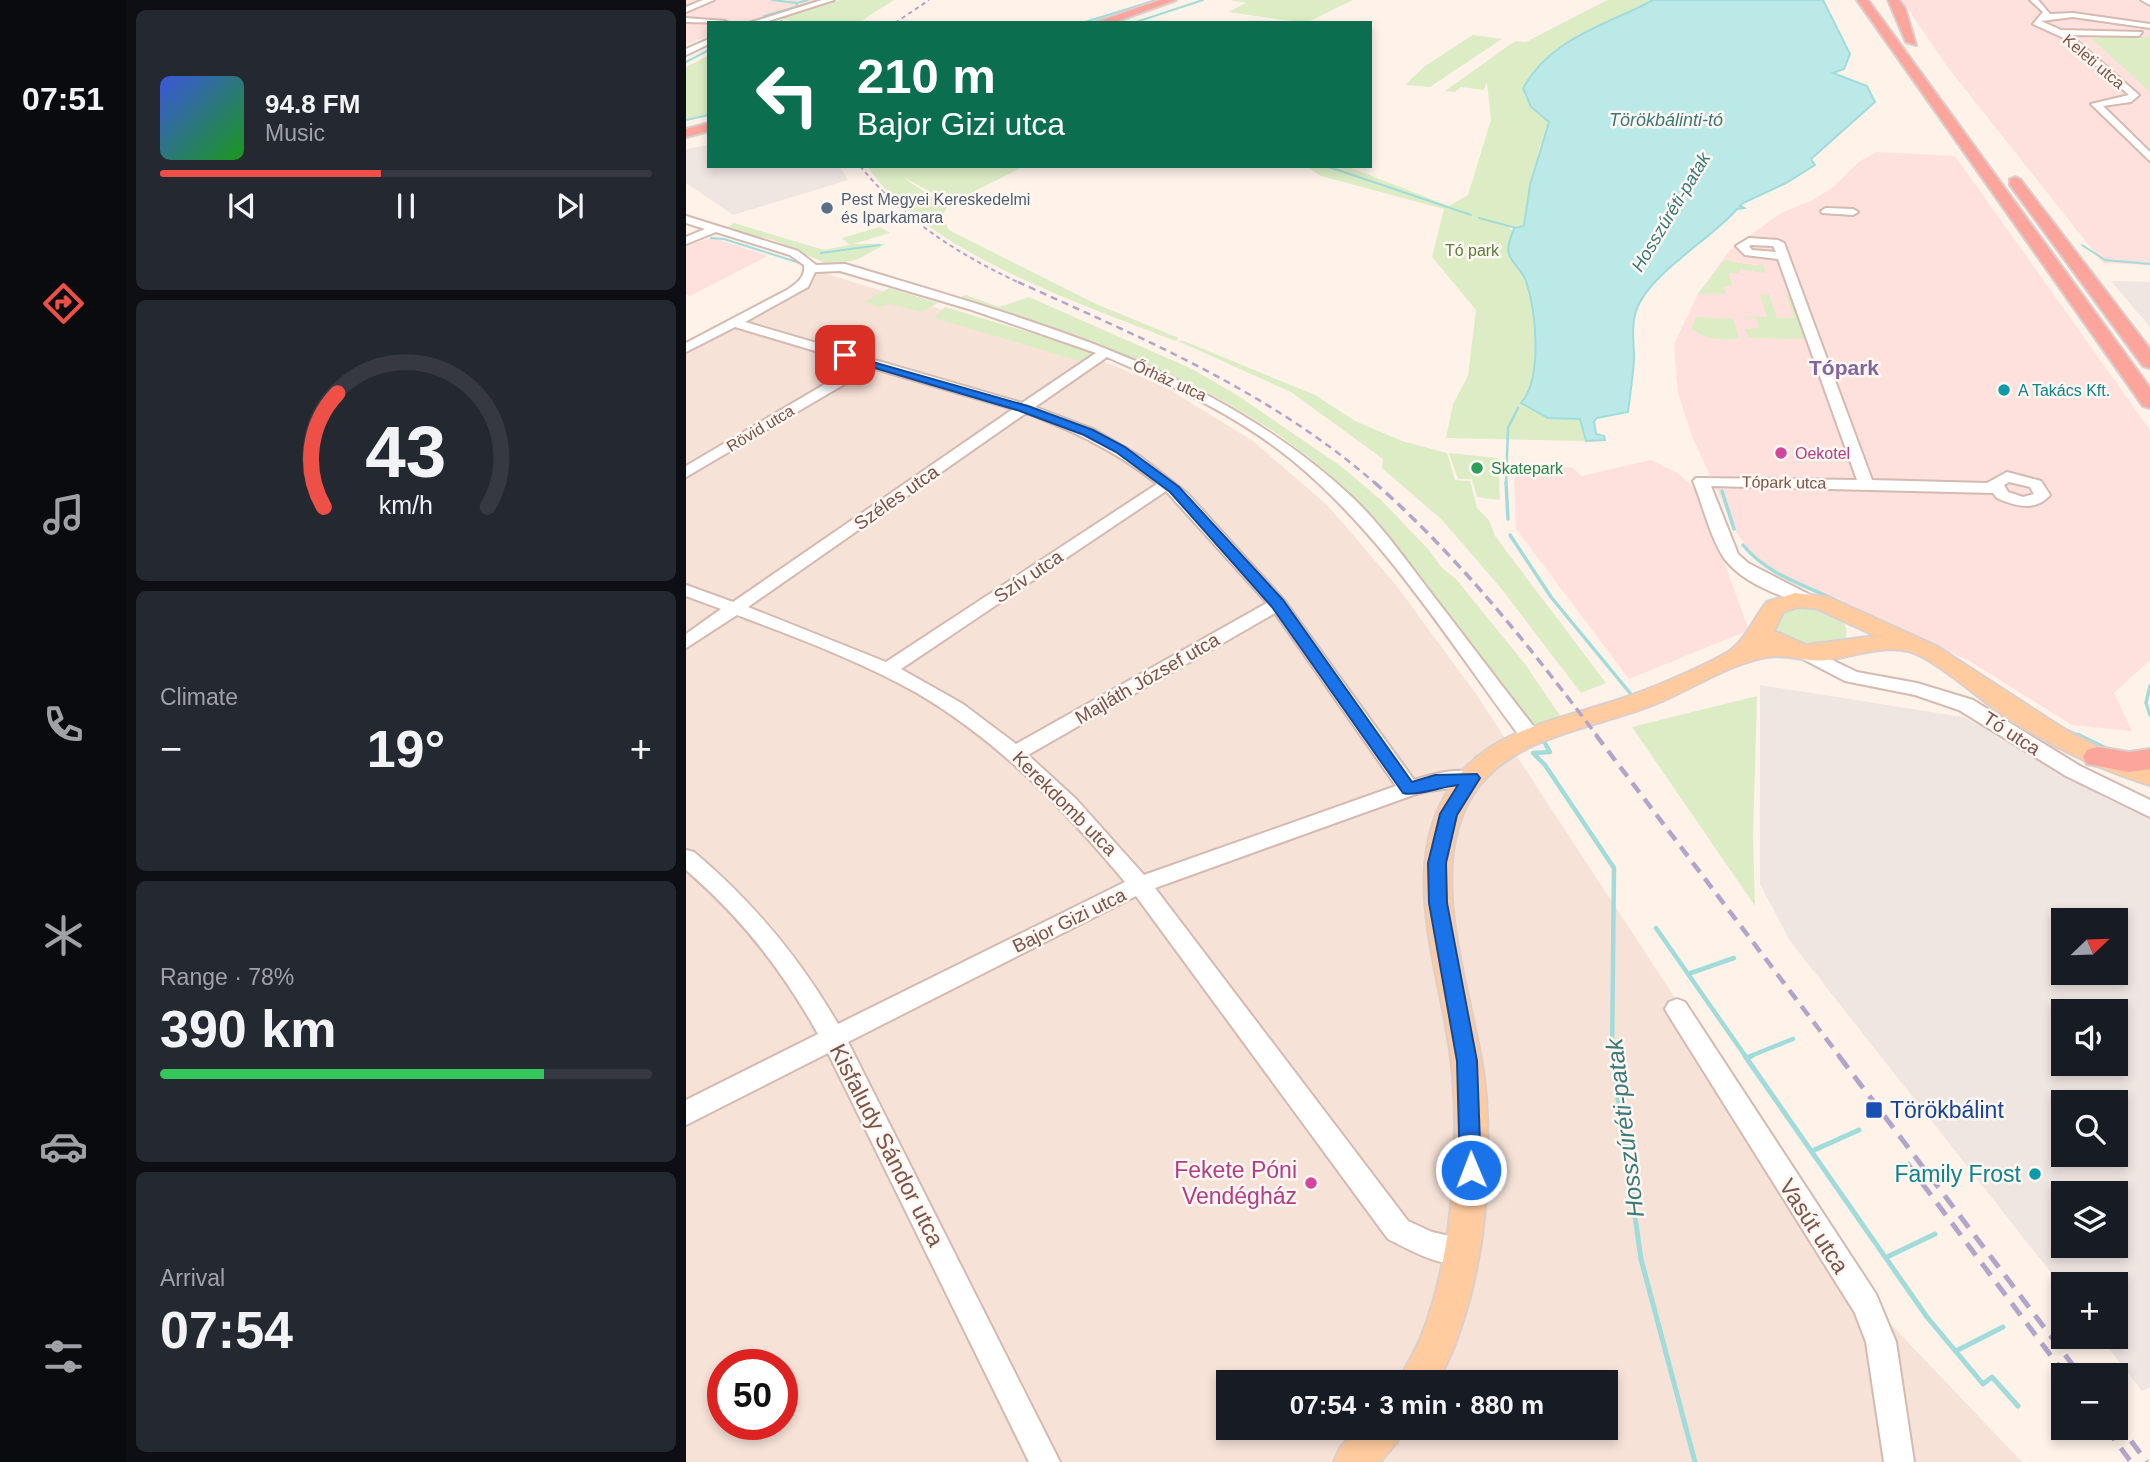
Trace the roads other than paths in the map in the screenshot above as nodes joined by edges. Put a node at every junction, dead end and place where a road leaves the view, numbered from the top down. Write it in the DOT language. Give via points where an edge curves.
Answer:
graph roads {
  1 [pos="710,0"];
  2 [pos="830,0"];
  3 [pos="1171,0"];
  4 [pos="1187,0"];
  5 [pos="1862,0"];
  6 [pos="1879,0"];
  7 [pos="1893,0"];
  8 [pos="2034,0"];
  9 [pos="2042,0"];
  10 [pos="2145,0"];
  11 [pos="2150,3"];
  12 [pos="686,10"];
  13 [pos="2073,15"];
  14 [pos="2045,16"];
  15 [pos="686,20"];
  16 [pos="760,21"];
  17 [pos="1106,21"];
  18 [pos="1124,21"];
  19 [pos="2118,21"];
  20 [pos="707,22"];
  21 [pos="2150,26"];
  22 [pos="2059,32"];
  23 [pos="2150,33"];
  24 [pos="2095,34"];
  25 [pos="2124,34"];
  26 [pos="702,41"];
  27 [pos="686,52"];
  28 [pos="2144,95"];
  29 [pos="707,121"];
  30 [pos="686,125"];
  31 [pos="707,127"];
  32 [pos="686,132"];
  33 [pos="2150,159"];
  34 [pos="2003,166"];
  35 [pos="1826,211"];
  36 [pos="686,220"];
  37 [pos="1845,221"];
  38 [pos="713,229"];
  39 [pos="730,234"];
  40 [pos="688,238"];
  41 [pos="1783,256"];
  42 [pos="811,269"];
  43 [pos="735,323"];
  44 [pos="686,348"];
  45 [pos="1105,352"];
  46 [pos="2150,362"];
  47 [pos="870,363"];
  48 [pos="2150,402"];
  49 [pos="1024,408"];
  50 [pos="686,472"];
  51 [pos="1168,483"];
  52 [pos="1866,484"];
  53 [pos="1995,488"];
  54 [pos="1742,567"];
  55 [pos="686,590"];
  56 [pos="1811,600"];
  57 [pos="1278,604"];
  58 [pos="734,609"];
  59 [pos="1842,612"];
  60 [pos="1771,614"];
  61 [pos="686,642"];
  62 [pos="1851,645"];
  63 [pos="1796,650"];
  64 [pos="1735,656"];
  65 [pos="888,669"];
  66 [pos="1953,670"];
  67 [pos="1865,680"];
  68 [pos="1531,737"];
  69 [pos="1017,752"];
  70 [pos="2097,757"];
  71 [pos="2150,759"];
  72 [pos="2150,776"];
  73 [pos="1471,778"];
  74 [pos="1409,789"];
  75 [pos="2150,809"];
  76 [pos="686,858"];
  77 [pos="1142,884"];
  78 [pos="1677,1009"];
  79 [pos="833,1038"];
  80 [pos="686,1113"];
  81 [pos="1461,1251"];
  82 [pos="1426,1370"];
  83 [pos="1373,1440"];
  84 [pos="1045,1462"];
  85 [pos="1354,1462"];
  86 [pos="1899,1462"];
  1 -- 12 [label="street"];
  2 -- 16 [label="street"];
  3 -- 17 [label="highway"];
  4 -- 18 [label="highway"];
  5 -- 48 [label="highway"];
  6 -- 7 [label="highway" via="1916,47"];
  8 -- 14 [label="street" via="2047,12"];
  9 -- 13 [label="street"];
  10 -- 11 [label="street"];
  13 -- 14 [label="street"];
  13 -- 19 [label="street"];
  14 -- 22 [label="street" via="2036,22"];
  15 -- 20 [label="street"];
  19 -- 21 [label="street"];
  19 -- 25 [label="street" via="2133,28"];
  22 -- 24 [label="street"];
  22 -- 33 [label="street, Keleti utca" via="2134,95 2096,104"];
  23 -- 25 [label="street"];
  24 -- 25 [label="street"];
  24 -- 28 [label="street, Keleti utca" via="2083,41"];
  26 -- 27 [label="street"];
  29 -- 30 [label="highway"];
  31 -- 32 [label="highway"];
  34 -- 46 [label="highway"];
  35 -- 37 [label="street" via="1853,212"];
  36 -- 38 [label="street"];
  36 -- 40 [label="street"];
  38 -- 39 [label="street"];
  38 -- 40 [label="street"];
  39 -- 40 [label="street"];
  39 -- 42 [label="street" via="794,253 810,262"];
  41 -- 52 [label="street"];
  42 -- 43 [label="street" via="804,284"];
  42 -- 45 [label="street, Őrház utca" via="841,267"];
  43 -- 44 [label="street"];
  43 -- 47 [label="street"];
  45 -- 49 [label="street, Széles utca"];
  45 -- 68 [label="street, Őrház utca" via="1212,399 1312,467 1366,520"];
  47 -- 49 [label="street"];
  47 -- 50 [label="street, Rövid utca"];
  49 -- 51 [label="street" via="1103,439"];
  49 -- 58 [label="street, Széles utca"];
  51 -- 57 [label="street"];
  51 -- 65 [label="street, Szív utca"];
  52 -- 53 [label="street, Tópark utca"];
  52 -- 54 [label="street, Tópark utca" via="1701,481 1725,545"];
  54 -- 56 [label="street" via="1786,593"];
  54 -- 60 [label="street" via="1767,591"];
  55 -- 58 [label="street, Kerekdomb utca"];
  56 -- 59 [label="main road"];
  56 -- 60 [label="main road" via="1787,601"];
  57 -- 69 [label="street, Majláth József utca"];
  57 -- 74 [label="street"];
  58 -- 61 [label="street, Széles utca"];
  58 -- 65 [label="street, Kerekdomb utca"];
  59 -- 62 [label="main road" via="1855,626"];
  59 -- 66 [label="main road" via="1908,640"];
  60 -- 63 [label="main road" via="1773,635"];
  60 -- 64 [label="main road" via="1762,632"];
  62 -- 63 [label="main road" via="1832,654"];
  62 -- 66 [label="main road" via="1896,643"];
  62 -- 67 [label="street" via="1843,662"];
  63 -- 64 [label="main road"];
  63 -- 67 [label="street, Tó utca" via="1842,674"];
  64 -- 68 [label="main road" via="1657,696"];
  65 -- 69 [label="street, Kerekdomb utca" via="954,707"];
  66 -- 70 [label="main road" via="2033,723"];
  67 -- 75 [label="street, Tó utca" via="1917,689 1966,705 2073,771"];
  68 -- 73 [label="main road" via="1504,750"];
  69 -- 77 [label="street, Kerekdomb utca"];
  70 -- 71 [label="highway" via="2129,762"];
  70 -- 72 [label="main road"];
  73 -- 74 [label="street, Bajor Gizi utca"];
  73 -- 81 [label="main road" via="1448,814 1437,863 1438,903 1468,1075 1471,1170"];
  74 -- 77 [label="street, Bajor Gizi utca"];
  76 -- 79 [label="street, Kisfaludy Sándor utca" via="769,941 802,982"];
  77 -- 79 [label="street, Bajor Gizi utca"];
  77 -- 81 [label="street, Kerekdomb utca" via="1398,1230"];
  78 -- 86 [label="street, Vasút utca" via="1866,1304 1881,1342"];
  79 -- 80 [label="street, Bajor Gizi utca"];
  79 -- 84 [label="street, Kisfaludy Sándor utca"];
  81 -- 82 [label="main road" via="1444,1333"];
  83 -- 85 [label="main road"];
}
